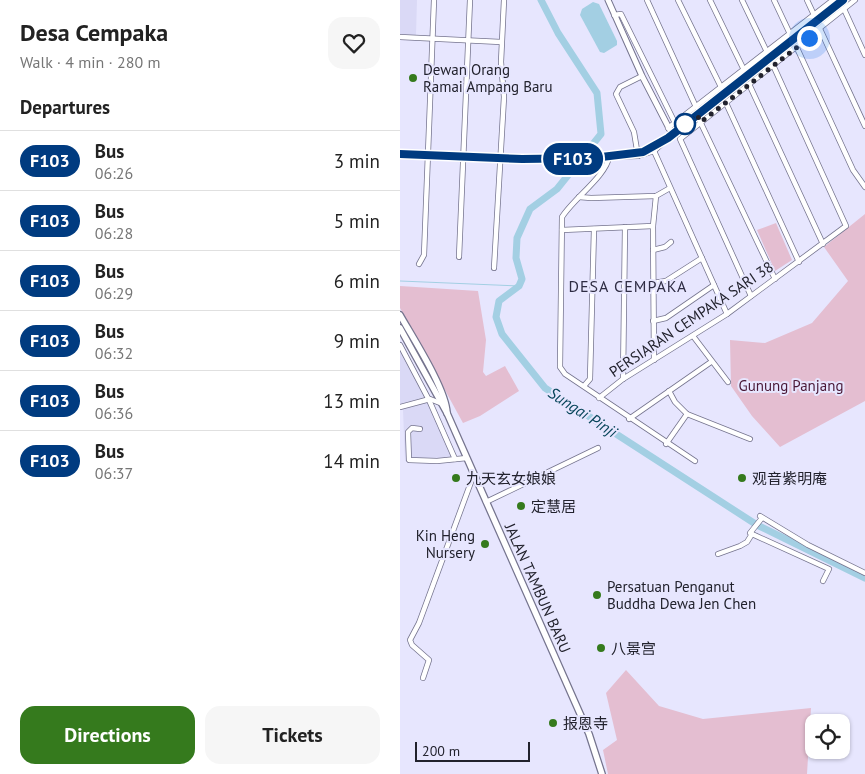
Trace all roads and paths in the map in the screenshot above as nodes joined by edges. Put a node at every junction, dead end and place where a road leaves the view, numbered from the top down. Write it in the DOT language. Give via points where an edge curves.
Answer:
graph roads {
  1 [pos="434,0"];
  2 [pos="470,0"];
  3 [pos="504,0"];
  4 [pos="608,0"];
  5 [pos="646,0"];
  6 [pos="678,0"];
  7 [pos="710,0"];
  8 [pos="742,0"];
  9 [pos="774,0"];
  10 [pos="807,0"];
  11 [pos="833,0"];
  12 [pos="855,0"];
  13 [pos="840,1"];
  14 [pos="844,9"];
  15 [pos="614,15"];
  16 [pos="814,15"];
  17 [pos="820,29"];
  18 [pos="790,34"];
  19 [pos="400,37"];
  20 [pos="432,39"];
  21 [pos="468,40"];
  22 [pos="501,42"];
  23 [pos="797,48"];
  24 [pos="767,52"];
  25 [pos="865,54"];
  26 [pos="773,65"];
  27 [pos="744,70"];
  28 [pos="642,76"];
  29 [pos="749,84"];
  30 [pos="721,88"];
  31 [pos="726,103"];
  32 [pos="696,107"];
  33 [pos="697,115"];
  34 [pos="701,122"];
  35 [pos="675,123"];
  36 [pos="865,126"];
  37 [pos="668,128"];
  38 [pos="670,136"];
  39 [pos="657,144"];
  40 [pos="654,151"];
  41 [pos="638,153"];
  42 [pos="400,154"];
  43 [pos="428,155"];
  44 [pos="463,157"];
  45 [pos="609,157"];
  46 [pos="500,158"];
  47 [pos="865,187"];
  48 [pos="670,188"];
  49 [pos="656,196"];
  50 [pos="578,197"];
  51 [pos="653,226"];
  52 [pos="625,227"];
  53 [pos="594,229"];
  54 [pos="562,230"];
  55 [pos="671,242"];
  56 [pos="823,244"];
  57 [pos="653,250"];
  58 [pos="459,257"];
  59 [pos="702,258"];
  60 [pos="799,262"];
  61 [pos="419,264"];
  62 [pos="494,268"];
  63 [pos="775,278"];
  64 [pos="653,283"];
  65 [pos="714,286"];
  66 [pos="751,296"];
  67 [pos="727,314"];
  68 [pos="400,315"];
  69 [pos="653,321"];
  70 [pos="400,323"];
  71 [pos="400,328"];
  72 [pos="411,336"];
  73 [pos="693,336"];
  74 [pos="400,345"];
  75 [pos="654,360"];
  76 [pos="711,362"];
  77 [pos="623,380"];
  78 [pos="728,382"];
  79 [pos="431,385"];
  80 [pos="584,386"];
  81 [pos="669,392"];
  82 [pos="599,398"];
  83 [pos="429,399"];
  84 [pos="440,403"];
  85 [pos="401,407"];
  86 [pos="447,413"];
  87 [pos="687,414"];
  88 [pos="629,419"];
  89 [pos="420,428"];
  90 [pos="750,440"];
  91 [pos="666,444"];
  92 [pos="598,448"];
  93 [pos="467,458"];
  94 [pos="455,459"];
  95 [pos="695,461"];
  96 [pos="474,474"];
  97 [pos="486,502"];
  98 [pos="752,531"];
  99 [pos="718,554"];
  100 [pos="865,573"];
  101 [pos="823,582"];
  102 [pos="423,678"];
  103 [pos="602,774"];
  1 -- 20 [label="street"];
  2 -- 21 [label="street"];
  3 -- 22 [label="street"];
  4 -- 15 [label="street"];
  5 -- 32 [label="street"];
  6 -- 30 [label="street"];
  7 -- 27 [label="street"];
  8 -- 24 [label="street"];
  9 -- 18 [label="street"];
  10 -- 16 [label="street"];
  11 -- 16 [label="street"];
  12 -- 14 [label="street"];
  13 -- 33 [label="street"];
  14 -- 17 [label="street"];
  14 -- 25 [label="street"];
  15 -- 28 [label="street"];
  15 -- 35 [label="street" via="621,14"];
  16 -- 18 [label="street"];
  17 -- 23 [label="street"];
  17 -- 36 [label="street"];
  18 -- 24 [label="street"];
  19 -- 20 [label="street"];
  20 -- 21 [label="street"];
  20 -- 43 [label="street"];
  21 -- 22 [label="street"];
  21 -- 44 [label="street"];
  22 -- 46 [label="street" via="504,97"];
  23 -- 26 [label="street"];
  23 -- 47 [label="street" via="853,170"];
  24 -- 27 [label="street"];
  26 -- 29 [label="street"];
  26 -- 56 [label="street, PERSIARAN CEMPAKA SARI 38" via="846,226"];
  27 -- 30 [label="street"];
  28 -- 37 [label="street"];
  28 -- 41 [label="street" via="620,87 616,94 634,132"];
  29 -- 31 [label="street"];
  29 -- 56 [label="street"];
  30 -- 32 [label="street"];
  31 -- 34 [label="street"];
  31 -- 60 [label="street"];
  32 -- 35 [label="street"];
  33 -- 34 [label="street"];
  33 -- 38 [label="street"];
  34 -- 63 [label="street"];
  34 -- 66 [label="street" via="681,138"];
  35 -- 37 [label="street"];
  37 -- 38 [label="street"];
  38 -- 39 [label="street"];
  38 -- 40 [label="street"];
  39 -- 40 [label="street"];
  39 -- 41 [label="street"];
  40 -- 41 [label="street"];
  40 -- 48 [label="street"];
  41 -- 45 [label="street"];
  42 -- 43 [label="street"];
  43 -- 44 [label="street"];
  43 -- 61 [label="street" via="424,255"];
  44 -- 46 [label="street"];
  44 -- 58 [label="street"];
  45 -- 46 [label="street"];
  45 -- 50 [label="street" via="600,173"];
  46 -- 62 [label="street"];
  48 -- 49 [label="street"];
  48 -- 59 [label="street"];
  49 -- 50 [label="street"];
  49 -- 51 [label="street"];
  50 -- 54 [label="street" via="562,217"];
  51 -- 52 [label="street"];
  51 -- 57 [label="street"];
  52 -- 53 [label="street"];
  52 -- 77 [label="street"];
  53 -- 54 [label="street"];
  53 -- 80 [label="street" via="590,379"];
  54 -- 80 [label="street" via="560,367 561,371"];
  55 -- 57 [label="street"];
  56 -- 60 [label="street, PERSIARAN CEMPAKA SARI 38"];
  57 -- 64 [label="street"];
  59 -- 64 [label="street" via="666,282"];
  59 -- 65 [label="street"];
  60 -- 63 [label="street, PERSIARAN CEMPAKA SARI 38"];
  63 -- 66 [label="street, PERSIARAN CEMPAKA SARI 38"];
  64 -- 69 [label="street"];
  65 -- 67 [label="street"];
  65 -- 69 [label="street" via="666,318"];
  66 -- 67 [label="street, PERSIARAN CEMPAKA SARI 38"];
  67 -- 73 [label="street, PERSIARAN CEMPAKA SARI 38"];
  68 -- 72 [label="main road"];
  69 -- 75 [label="street"];
  70 -- 72 [label="main road"];
  71 -- 79 [label="main road, JALAN TAMBUN BARU"];
  72 -- 86 [label="main road, JALAN TAMBUN BARU" via="438,386"];
  73 -- 75 [label="street, PERSIARAN CEMPAKA SARI 38"];
  73 -- 76 [label="street"];
  74 -- 83 [label="street"];
  75 -- 77 [label="street, PERSIARAN CEMPAKA SARI 38"];
  76 -- 78 [label="street"];
  76 -- 81 [label="street"];
  77 -- 82 [label="street, PERSIARAN CEMPAKA SARI 38"];
  79 -- 83 [label="street"];
  79 -- 84 [label="main road, JALAN TAMBUN BARU"];
  80 -- 82 [label="street"];
  81 -- 87 [label="street"];
  81 -- 88 [label="street"];
  82 -- 88 [label="street"];
  83 -- 84 [label="street"];
  83 -- 85 [label="street"];
  83 -- 94 [label="street"];
  84 -- 86 [label="main road, JALAN TAMBUN BARU"];
  86 -- 93 [label="main road, JALAN TAMBUN BARU"];
  87 -- 90 [label="street"];
  87 -- 91 [label="street"];
  88 -- 91 [label="street"];
  89 -- 94 [label="street" via="412,428 408,432 409,460"];
  91 -- 95 [label="street"];
  92 -- 97 [label="street"];
  93 -- 94 [label="street"];
  93 -- 96 [label="main road, JALAN TAMBUN BARU"];
  96 -- 97 [label="main road, JALAN TAMBUN BARU"];
  96 -- 102 [label="street" via="410,640 429,660"];
  97 -- 103 [label="main road, JALAN TAMBUN BARU" via="589,734"];
  98 -- 99 [label="street" via="747,542"];
  98 -- 100 [label="street" via="760,518"];
  98 -- 101 [label="street" via="829,569"];
}
